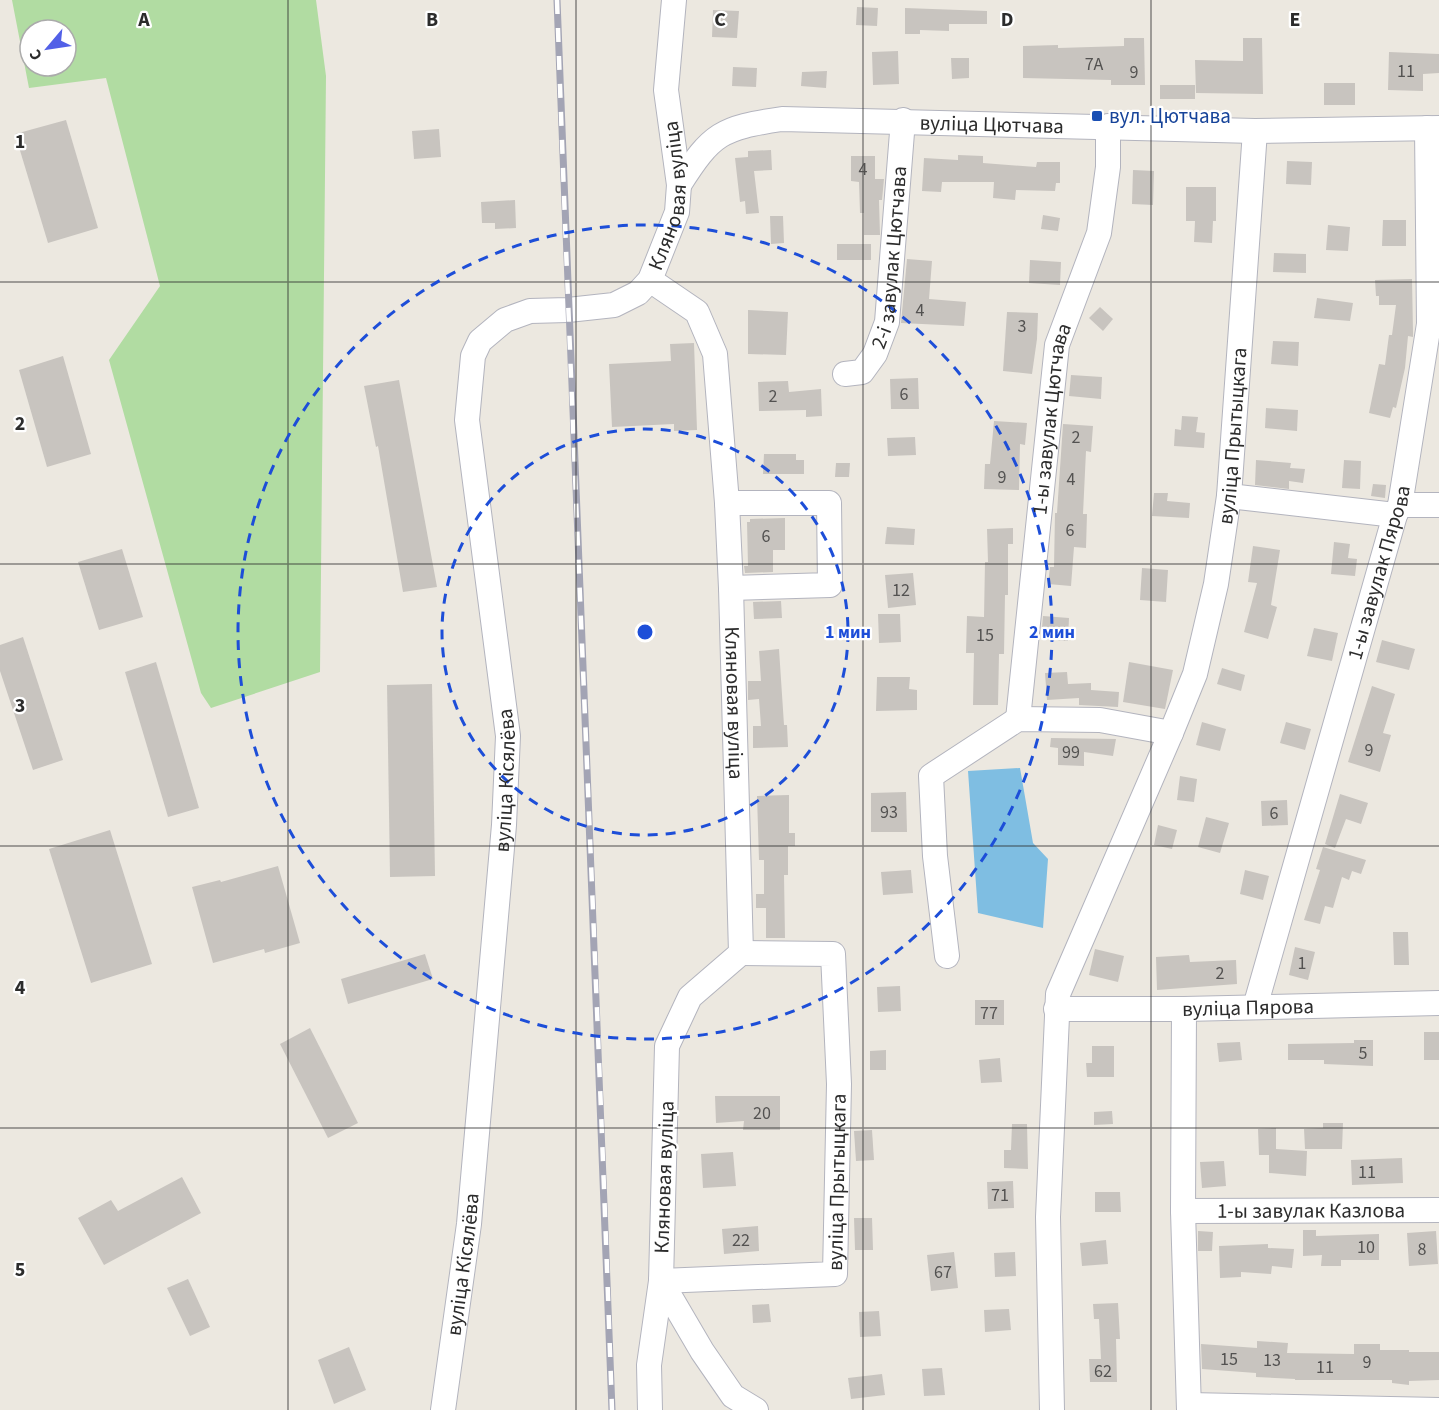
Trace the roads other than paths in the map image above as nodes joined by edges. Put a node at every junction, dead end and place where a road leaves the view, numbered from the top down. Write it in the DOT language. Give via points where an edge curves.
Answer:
graph roads {
  1 [pos="674,0"];
  2 [pos="903,120"];
  3 [pos="1108,126"];
  4 [pos="1433,128"];
  5 [pos="1255,131"];
  6 [pos="679,185"];
  7 [pos="650,280"];
  8 [pos="1434,324"];
  9 [pos="845,374"];
  10 [pos="1229,496"];
  11 [pos="727,503"];
  12 [pos="1439,505"];
  13 [pos="1398,510"];
  14 [pos="731,588"];
  15 [pos="1018,719"];
  16 [pos="1171,733"];
  17 [pos="741,953"];
  18 [pos="947,956"];
  19 [pos="1439,1003"];
  20 [pos="1255,1007"];
  21 [pos="1056,1009"];
  22 [pos="1184,1009"];
  23 [pos="1439,1210"];
  24 [pos="1183,1211"];
  25 [pos="661,1281"];
  26 [pos="1189,1408"];
  27 [pos="444,1410"];
  28 [pos="650,1410"];
  29 [pos="756,1410"];
  30 [pos="1052,1410"];
  31 [pos="1439,1410"];
  1 -- 6 [label="street, Кляновая вуліца" via="666,90"];
  2 -- 3 [label="street, вуліца Цютчава"];
  2 -- 6 [label="street, вуліца Цютчава" via="782,119 742,124 718,136 697,157"];
  2 -- 9 [label="street, 2-і завулак Цютчава" via="887,322 875,354 862,372"];
  3 -- 5 [label="street, вуліца Цютчава"];
  3 -- 15 [label="street, 1-ы завулак Цютчава" via="1108,167 1100,233 1057,345"];
  4 -- 5 [label="street, вуліца Цютчава"];
  4 -- 8 [label="street, 1-ы завулак Пярова"];
  5 -- 10 [label="street, вуліца Прытыцкага"];
  6 -- 7 [label="street, Кляновая вуліца" via="677,212"];
  7 -- 11 [label="street, Кляновая вуліца" via="697,312 715,354"];
  7 -- 27 [label="street, вуліца Кісялёва" via="638,292 614,305 530,311 505,320 480,341 473,356 467,420 508,736 504,825 469,1224"];
  8 -- 13 [label="street, 1-ы завулак Пярова"];
  10 -- 13 [label="street"];
  10 -- 16 [label="street, вуліца Прытыцкага" via="1216,584 1195,674"];
  11 -- 14 [label="street, Кляновая вуліца"];
  11 -- 14 [label="street" via="829,503 830,585"];
  12 -- 13 [label="street"];
  13 -- 20 [label="street, 1-ы завулак Пярова"];
  14 -- 17 [label="street, Кляновая вуліца"];
  15 -- 16 [label="street" via="1100,720"];
  15 -- 18 [label="street" via="930,776"];
  16 -- 21 [label="street, вуліца Прытыцкага" via="1058,994"];
  17 -- 25 [label="street, Кляновая вуліца" via="690,997 667,1046"];
  17 -- 25 [label="street, вуліца Прытыцкага" via="833,954 839,1084 835,1274"];
  19 -- 20 [label="street, вуліца Пярова"];
  20 -- 22 [label="street, вуліца Пярова"];
  21 -- 22 [label="street, вуліца Пярова"];
  21 -- 30 [label="street, вуліца Прытыцкага" via="1048,1217"];
  22 -- 24 [label="street"];
  23 -- 24 [label="street, 1-ы завулак Казлова"];
  24 -- 26 [label="street"];
  25 -- 28 [label="street, Кляновая вуліца" via="649,1365"];
  25 -- 29 [label="street" via="733,1396"];
  26 -- 31 [label="street"];
}
